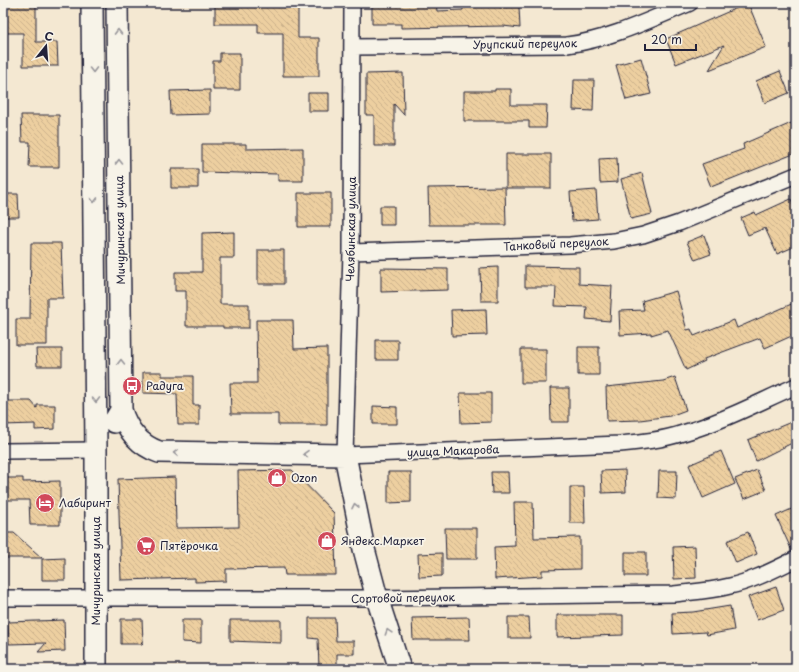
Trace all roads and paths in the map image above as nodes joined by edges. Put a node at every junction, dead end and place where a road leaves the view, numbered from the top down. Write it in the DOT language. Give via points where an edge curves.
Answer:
graph roads {
  1 [pos="92,3"];
  2 [pos="118,3"];
  3 [pos="352,3"];
  4 [pos="690,3"];
  5 [pos="352,47"];
  6 [pos="796,175"];
  7 [pos="351,252"];
  8 [pos="796,386"];
  9 [pos="121,410"];
  10 [pos="96,450"];
  11 [pos="3,451"];
  12 [pos="345,455"];
  13 [pos="796,559"];
  14 [pos="3,598"];
  15 [pos="95,598"];
  16 [pos="377,598"];
  17 [pos="96,669"];
  18 [pos="400,669"];
  1 -- 10 [label="main road, Мичуринская улица, one-way"];
  9 -- 2 [label="main road, Мичуринская улица, one-way"];
  3 -- 5 [label="street, Челябинская улица"];
  4 -- 5 [label="street, Урупский переулок" via="591,42 567,45"];
  5 -- 7 [label="street, Челябинская улица"];
  6 -- 7 [label="street, Танковый переулок" via="679,223 614,241 570,245"];
  7 -- 12 [label="street, Челябинская улица"];
  8 -- 12 [label="street, улица Макарова" via="716,421 657,440 620,444"];
  9 -- 10 [label="main road"];
  12 -- 9 [label="main road, улица Макарова, one-way" via="159,452 135,437"];
  10 -- 11 [label="street"];
  10 -- 15 [label="main road, Мичуринская улица"];
  16 -- 12 [label="main road, one-way"];
  13 -- 16 [label="street, Сортовой переулок" via="758,577 708,591 666,594"];
  14 -- 15 [label="street, Сортовой переулок"];
  15 -- 16 [label="street, Сортовой переулок"];
  15 -- 17 [label="main road, Мичуринская улица"];
  18 -- 16 [label="main road, one-way"];
}
